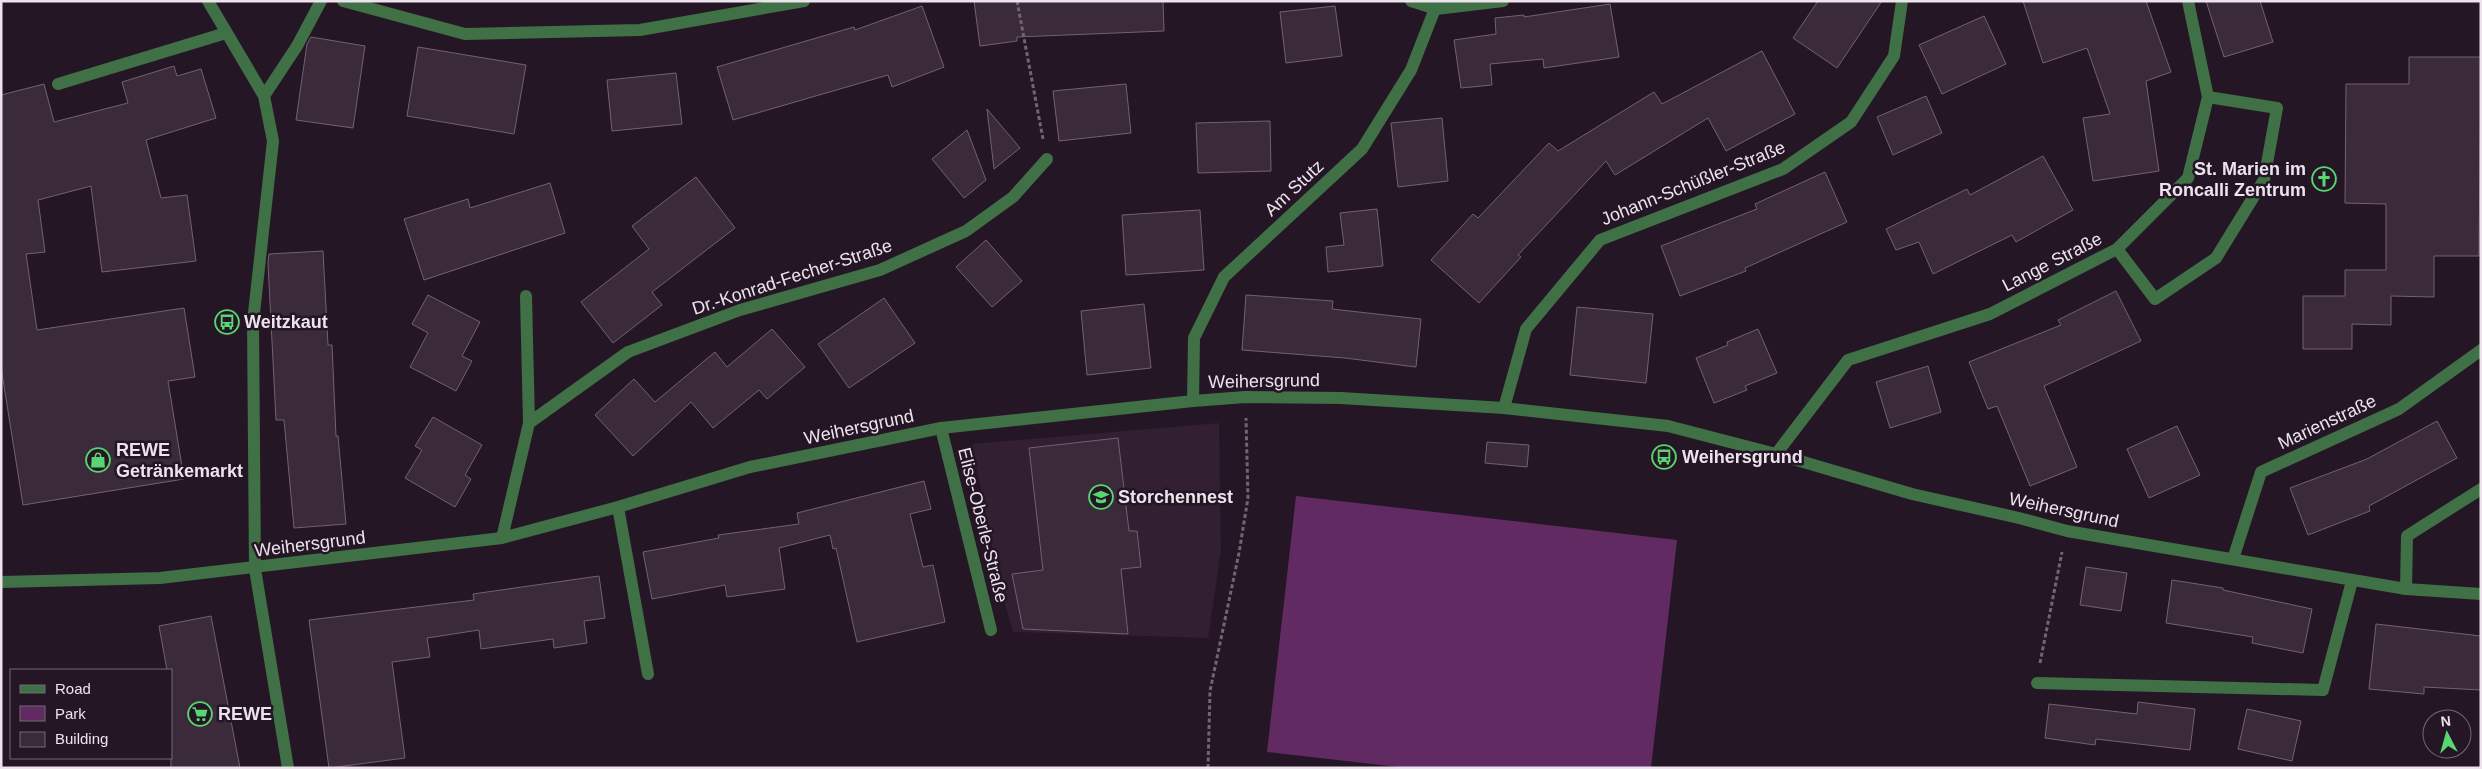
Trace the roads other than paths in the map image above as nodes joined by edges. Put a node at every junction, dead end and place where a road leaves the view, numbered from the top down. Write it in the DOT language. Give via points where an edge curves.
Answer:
graph roads {
  1 [pos="208,1"];
  2 [pos="321,1"];
  3 [pos="343,1"];
  4 [pos="804,1"];
  5 [pos="1411,1"];
  6 [pos="1503,1"];
  7 [pos="1902,1"];
  8 [pos="2188,1"];
  9 [pos="1437,5"];
  10 [pos="226,32"];
  11 [pos="58,84"];
  12 [pos="264,96"];
  13 [pos="2208,97"];
  14 [pos="1047,159"];
  15 [pos="2116,249"];
  16 [pos="526,296"];
  17 [pos="2481,350"];
  18 [pos="1192,401"];
  19 [pos="1504,408"];
  20 [pos="529,423"];
  21 [pos="941,428"];
  22 [pos="1776,454"];
  23 [pos="2481,489"];
  24 [pos="618,507"];
  25 [pos="502,538"];
  26 [pos="2233,558"];
  27 [pos="255,569"];
  28 [pos="2352,581"];
  29 [pos="1,582"];
  30 [pos="2406,589"];
  31 [pos="2481,594"];
  32 [pos="992,630"];
  33 [pos="648,674"];
  34 [pos="2036,683"];
  35 [pos="288,768"];
  1 -- 10 [label="street"];
  2 -- 12 [label="street" via="297,46"];
  3 -- 4 [label="street" via="465,34 640,30"];
  5 -- 9 [label="street"];
  6 -- 9 [label="street"];
  7 -- 19 [label="street, Johann-Schüßler-Straße" via="1894,56 1851,122 1783,169 1600,240 1526,329"];
  8 -- 13 [label="street, Lange Straße"];
  9 -- 18 [label="street, Am Stutz" via="1411,70 1362,150 1224,277 1194,338"];
  10 -- 11 [label="street"];
  10 -- 12 [label="street"];
  12 -- 27 [label="street" via="273,141 253,322"];
  13 -- 15 [label="street, Lange Straße" via="2188,178"];
  13 -- 15 [label="street" via="2277,108 2264,180 2216,258 2155,299"];
  14 -- 20 [label="street, Dr.-Konrad-Fecher-Straße" via="1014,197 966,232 880,270 740,310 628,352"];
  15 -- 22 [label="street, Lange Straße" via="1990,314 1848,360"];
  16 -- 20 [label="street"];
  17 -- 26 [label="street, Marienstraße" via="2399,409 2261,472"];
  18 -- 19 [label="street, Weihersgrund" via="1341,398"];
  18 -- 21 [label="street, Weihersgrund"];
  19 -- 22 [label="street, Weihersgrund" via="1668,426"];
  20 -- 25 [label="street"];
  21 -- 24 [label="street, Weihersgrund" via="750,467"];
  21 -- 32 [label="street, Elise-Oberle-Straße"];
  22 -- 26 [label="street, Weihersgrund" via="1912,494 2067,532"];
  23 -- 30 [label="street" via="2407,536"];
  24 -- 25 [label="street, Weihersgrund"];
  24 -- 33 [label="street"];
  25 -- 27 [label="street, Weihersgrund"];
  26 -- 28 [label="street, Weihersgrund"];
  27 -- 29 [label="street, Weihersgrund" via="160,578"];
  27 -- 35 [label="street"];
  28 -- 30 [label="street, Weihersgrund"];
  28 -- 34 [label="street" via="2323,690"];
  30 -- 31 [label="street, Weihersgrund"];
}
